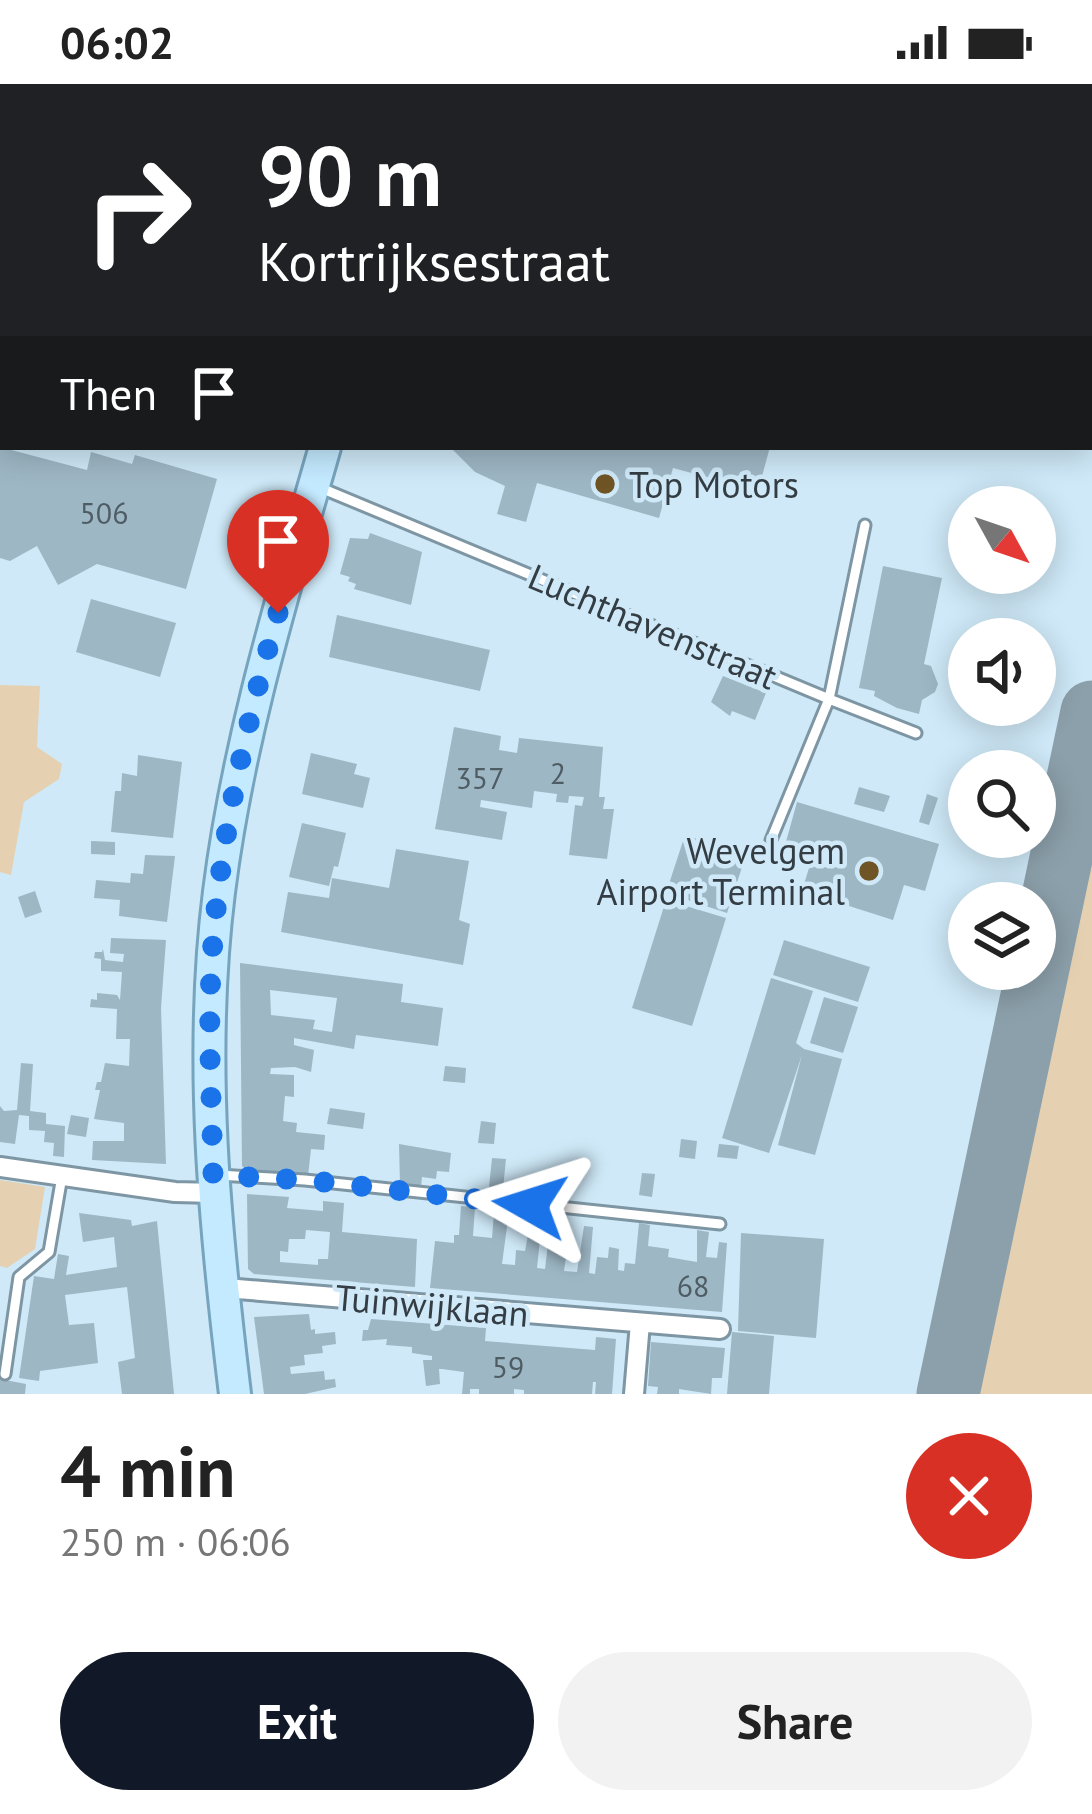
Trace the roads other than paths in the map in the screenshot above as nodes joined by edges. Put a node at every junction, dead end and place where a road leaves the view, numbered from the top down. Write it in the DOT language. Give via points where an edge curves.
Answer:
graph roads {
  1 [pos="324,450"];
  2 [pos="314,485"];
  3 [pos="865,525"];
  4 [pos="829,699"];
  5 [pos="916,733"];
  6 [pos="772,840"];
  7 [pos="0,1167"];
  8 [pos="62,1176"];
  9 [pos="214,1183"];
  10 [pos="720,1224"];
  11 [pos="225,1288"];
  12 [pos="640,1323"];
  13 [pos="721,1329"];
  14 [pos="5,1374"];
  15 [pos="235,1394"];
  16 [pos="634,1394"];
  1 -- 2 [label="main road"];
  2 -- 4 [label="lane, Luchthavenstraat"];
  2 -- 9 [label="main road" via="254,698 218,894 210,999"];
  3 -- 4 [label="lane, Luchthavenstraat"];
  4 -- 5 [label="lane"];
  4 -- 6 [label="lane"];
  7 -- 8 [label="street"];
  8 -- 9 [label="street" via="175,1192"];
  8 -- 14 [label="lane" via="50,1252 19,1277"];
  9 -- 10 [label="lane" via="305,1180"];
  9 -- 11 [label="main road"];
  11 -- 12 [label="street, Tuinwijklaan"];
  11 -- 15 [label="main road"];
  12 -- 13 [label="street, Tuinwijklaan"];
  12 -- 16 [label="street"];
}
